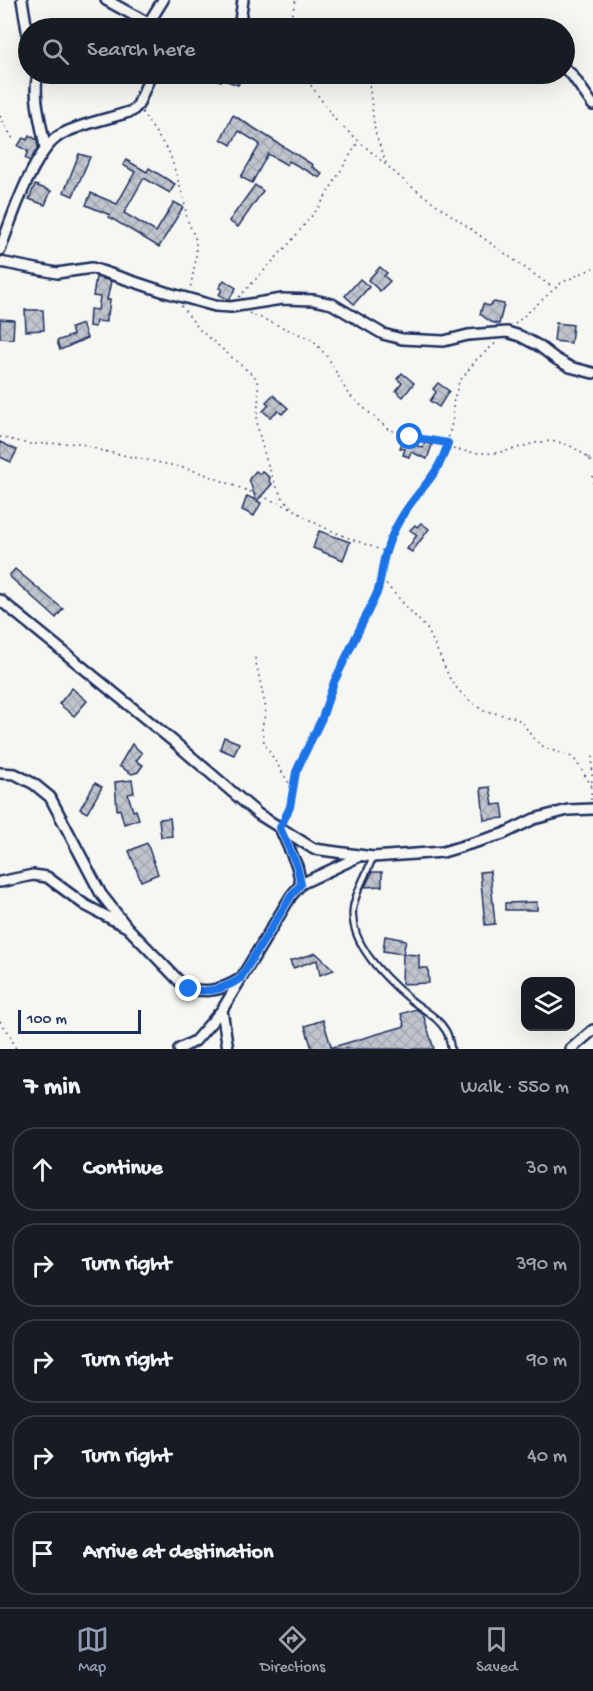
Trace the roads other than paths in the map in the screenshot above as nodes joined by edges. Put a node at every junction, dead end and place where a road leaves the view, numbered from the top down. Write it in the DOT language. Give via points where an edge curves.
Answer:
graph roads {
  1 [pos="22,0"];
  2 [pos="163,0"];
  3 [pos="243,0"];
  4 [pos="110,1"];
  5 [pos="25,18"];
  6 [pos="138,18"];
  7 [pos="152,18"];
  8 [pos="240,18"];
  9 [pos="575,78"];
  10 [pos="36,84"];
  11 [pos="147,84"];
  12 [pos="593,105"];
  13 [pos="45,148"];
  14 [pos="0,250"];
  15 [pos="0,262"];
  16 [pos="593,373"];
  17 [pos="0,600"];
  18 [pos="0,773"];
  19 [pos="591,809"];
  20 [pos="280,828"];
  21 [pos="358,857"];
  22 [pos="373,857"];
  23 [pos="0,882"];
  24 [pos="301,884"];
  25 [pos="127,927"];
  26 [pos="240,979"];
  27 [pos="222,1010"];
  28 [pos="593,1030"];
  29 [pos="179,1049"];
  30 [pos="228,1049"];
  31 [pos="451,1049"];
  32 [pos="571,1049"];
  1 -- 5 [label="street"];
  2 -- 7 [label="street"];
  3 -- 8 [label="street"];
  4 -- 6 [label="street"];
  9 -- 12 [label="street"];
  10 -- 13 [label="street"];
  11 -- 13 [label="street" via="132,111 61,134"];
  13 -- 14 [label="street"];
  15 -- 16 [label="street" via="57,273 92,268 215,306 314,300 332,304 383,334 402,339 444,341 507,332 539,346 570,368"];
  17 -- 20 [label="street" via="258,814"];
  18 -- 25 [label="street" via="15,774 50,797 101,894"];
  19 -- 22 [label="street" via="534,819 502,834 443,852"];
  20 -- 21 [label="street" via="314,849"];
  20 -- 24 [label="street"];
  21 -- 22 [label="street"];
  21 -- 24 [label="street"];
  22 -- 31 [label="lane" via="353,908 358,938 374,965 432,1014 446,1031"];
  23 -- 25 [label="street" via="33,875 47,877 97,913"];
  24 -- 26 [label="street"];
  25 -- 26 [label="street" via="189,989 220,990"];
  26 -- 27 [label="street"];
  27 -- 29 [label="street" via="195,1041"];
  27 -- 30 [label="street"];
  28 -- 32 [label="street"];
}
